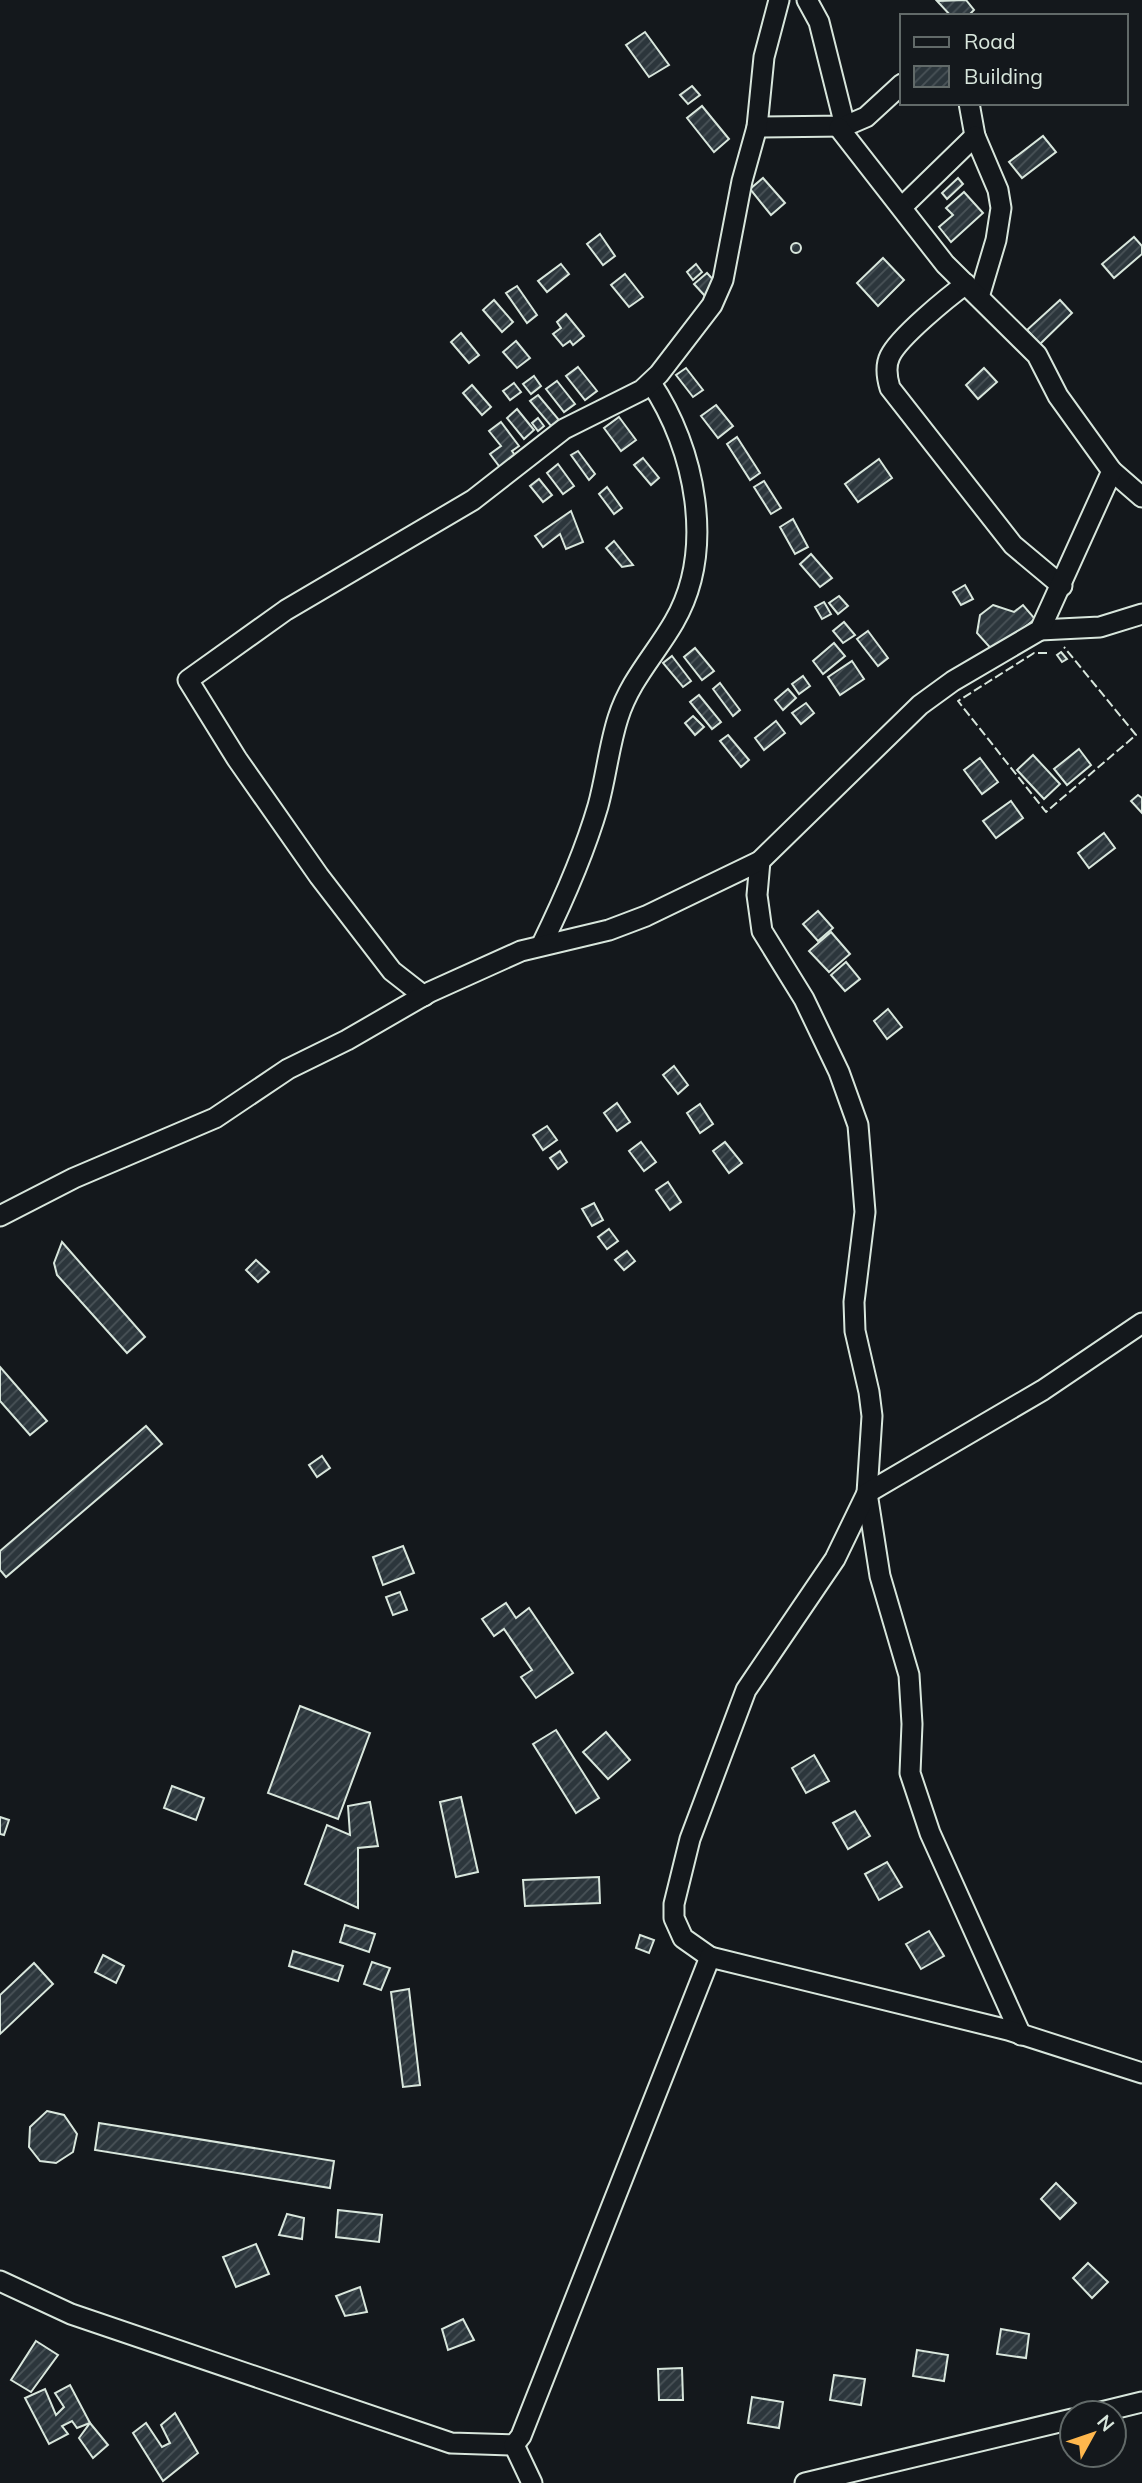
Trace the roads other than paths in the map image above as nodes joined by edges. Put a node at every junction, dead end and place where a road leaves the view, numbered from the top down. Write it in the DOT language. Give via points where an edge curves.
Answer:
graph roads {
  1 [pos="779,0"];
  2 [pos="807,0"];
  3 [pos="900,86"];
  4 [pos="969,105"];
  5 [pos="757,127"];
  6 [pos="842,127"];
  7 [pos="975,136"];
  8 [pos="902,207"];
  9 [pos="973,290"];
  10 [pos="651,383"];
  11 [pos="1112,471"];
  12 [pos="1142,497"];
  13 [pos="1062,586"];
  14 [pos="1142,614"];
  15 [pos="1041,630"];
  16 [pos="760,861"];
  17 [pos="542,944"];
  18 [pos="424,996"];
  19 [pos="0,1216"];
  20 [pos="1142,1323"];
  21 [pos="867,1493"];
  22 [pos="710,1957"];
  23 [pos="1021,2035"];
  24 [pos="1142,2073"];
  25 [pos="0,2281"];
  26 [pos="1058,2422"];
  27 [pos="514,2445"];
  28 [pos="532,2483"];
  29 [pos="805,2483"];
  1 -- 5 [label="street" via="764,57"];
  2 -- 6 [label="street" via="819,22"];
  3 -- 6 [label="street" via="866,117"];
  4 -- 7 [label="street"];
  5 -- 6 [label="street"];
  5 -- 10 [label="street" via="719,291"];
  6 -- 8 [label="street"];
  7 -- 8 [label="street"];
  7 -- 9 [label="street" via="1001,208 996,240"];
  8 -- 9 [label="street" via="946,264"];
  9 -- 11 [label="street" via="1037,355 1058,396"];
  9 -- 13 [label="street" via="949,296 891,353 887,370 890,388 1013,545"];
  10 -- 17 [label="street" via="673,424 692,481 693,565 674,621 627,695 587,841"];
  10 -- 18 [label="street" via="564,429 473,499 286,610 189,677 189,684 237,759 319,876 392,971"];
  11 -- 12 [label="street"];
  11 -- 13 [label="street"];
  13 -- 15 [label="street"];
  14 -- 15 [label="street" via="1100,628"];
  15 -- 16 [label="street" via="920,705"];
  16 -- 17 [label="street" via="646,916 609,930"];
  16 -- 21 [label="street" via="757,895 762,930 804,999 858,1125 865,1212 854,1302 855,1331 872,1416"];
  17 -- 18 [label="street"];
  18 -- 19 [label="street" via="288,1069 215,1118 74,1178"];
  20 -- 21 [label="street" via="1043,1390"];
  21 -- 22 [label="street" via="835,1559 746,1690 690,1839 674,1918 683,1938"];
  21 -- 23 [label="street" via="880,1576 909,1675 910,1773 917,1800"];
  22 -- 23 [label="street"];
  22 -- 27 [label="street"];
  23 -- 24 [label="street"];
  25 -- 27 [label="street" via="71,2314 451,2443"];
  26 -- 29 [label="street"];
  27 -- 28 [label="street"];
}
